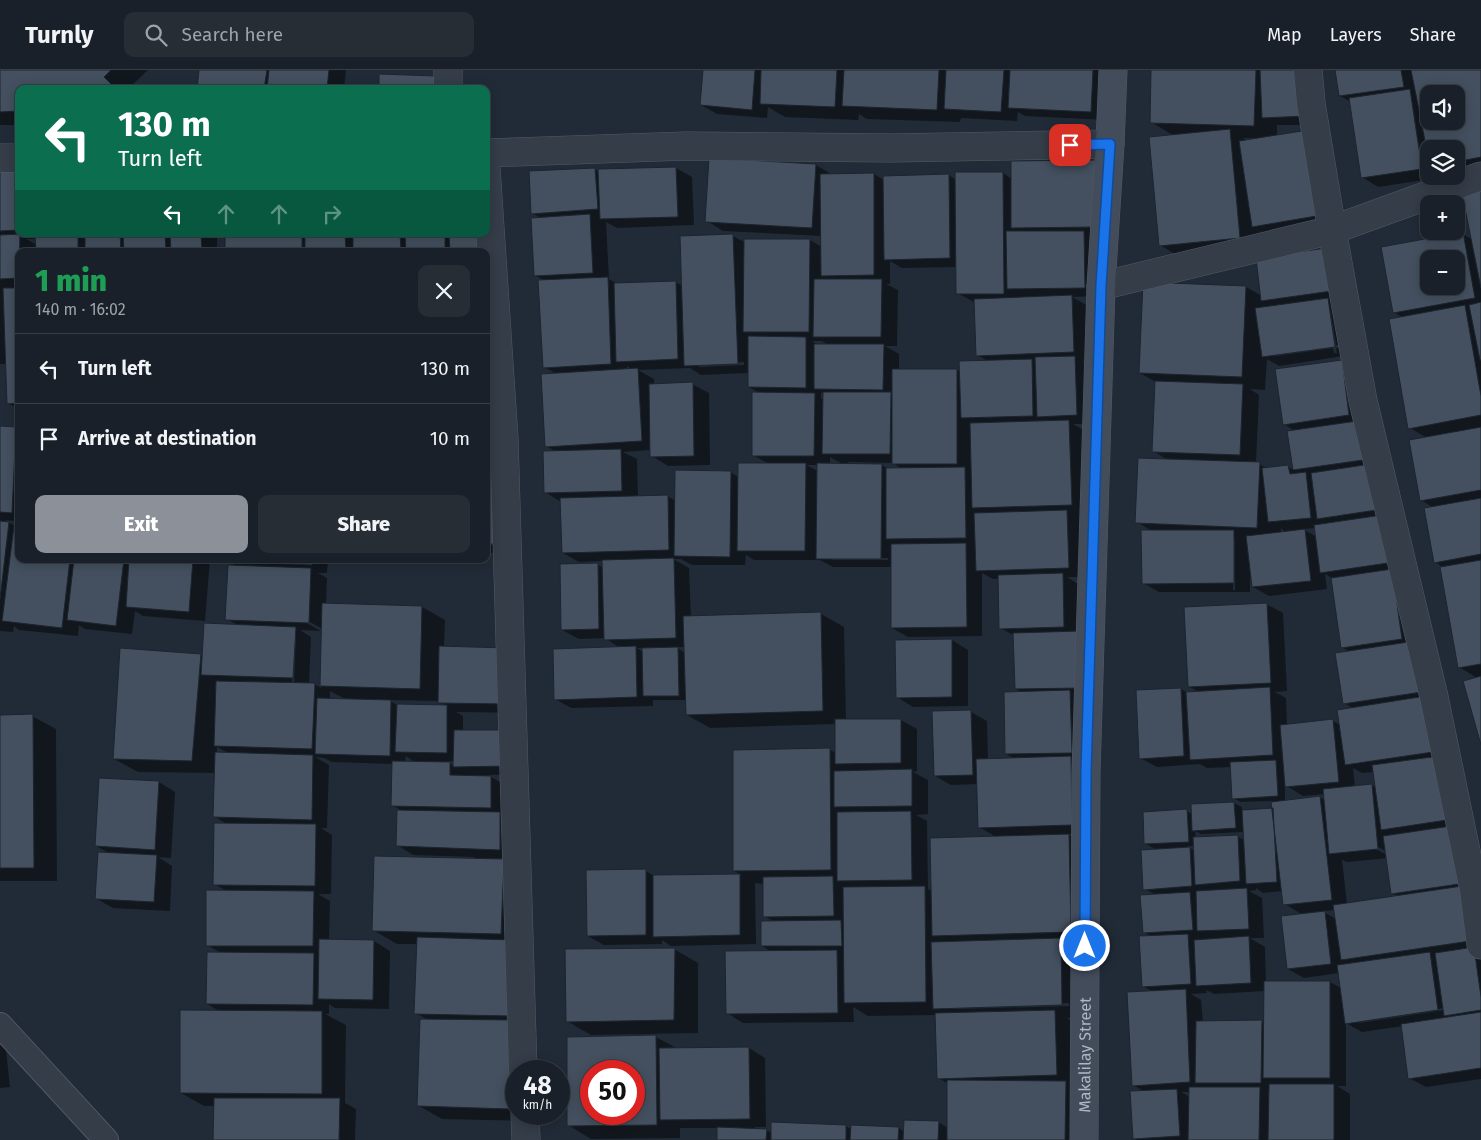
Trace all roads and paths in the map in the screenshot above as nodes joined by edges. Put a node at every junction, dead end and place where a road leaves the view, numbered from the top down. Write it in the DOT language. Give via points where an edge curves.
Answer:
graph roads {
  1 [pos="448,70"];
  2 [pos="1113,70"];
  3 [pos="1308,70"];
  4 [pos="448,85"];
  5 [pos="1110,144"];
  6 [pos="490,153"];
  7 [pos="0,158"];
  8 [pos="15,158"];
  9 [pos="1481,176"];
  10 [pos="490,228"];
  11 [pos="1332,230"];
  12 [pos="1101,286"];
  13 [pos="1481,945"];
  14 [pos="0,1025"];
  15 [pos="523,1060"];
  16 [pos="525,1125"];
  17 [pos="106,1140"];
  18 [pos="526,1140"];
  19 [pos="1084,1140"];
  1 -- 4 [label="street"];
  2 -- 5 [label="main road, Makalilay Street"];
  3 -- 11 [label="street"];
  5 -- 6 [label="street" via="892,148 686,146"];
  5 -- 12 [label="main road, Makalilay Street"];
  7 -- 8 [label="street"];
  9 -- 11 [label="street"];
  10 -- 15 [label="street" via="504,439"];
  11 -- 12 [label="street"];
  11 -- 13 [label="street" via="1364,401 1434,697 1474,890"];
  12 -- 19 [label="main road, Makalilay Street" via="1086,772"];
  14 -- 17 [label="lane"];
  16 -- 18 [label="street"];
}
